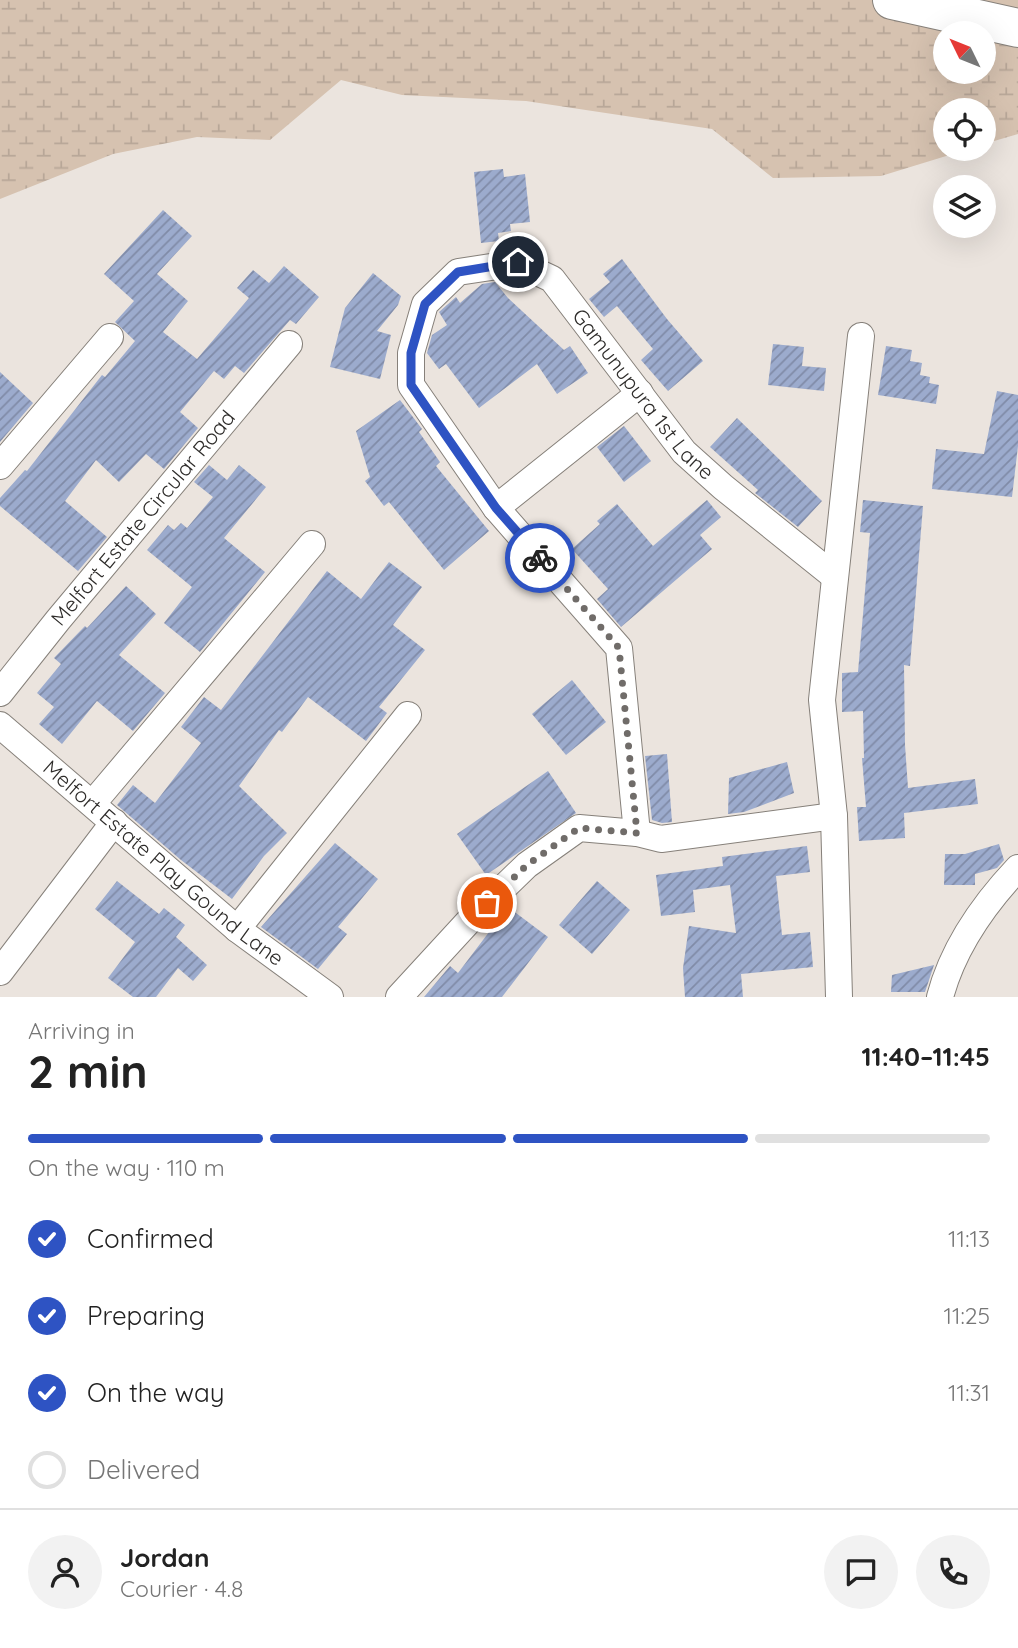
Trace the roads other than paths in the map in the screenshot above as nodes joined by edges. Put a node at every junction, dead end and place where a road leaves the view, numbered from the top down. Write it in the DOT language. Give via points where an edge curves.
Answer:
graph roads {
  1 [pos="892,0"];
  2 [pos="1018,28"];
  3 [pos="861,336"];
  4 [pos="110,337"];
  5 [pos="289,344"];
  6 [pos="640,393"];
  7 [pos="0,466"];
  8 [pos="496,508"];
  9 [pos="312,544"];
  10 [pos="834,576"];
  11 [pos="0,693"];
  12 [pos="408,715"];
  13 [pos="0,725"];
  14 [pos="93,803"];
  15 [pos="834,816"];
  16 [pos="114,822"];
  17 [pos="637,833"];
  18 [pos="1018,868"];
  19 [pos="237,929"];
  20 [pos="0,972"];
  21 [pos="330,997"];
  22 [pos="399,997"];
  23 [pos="839,997"];
  24 [pos="940,997"];
  1 -- 2 [label="highway"];
  3 -- 10 [label="street"];
  4 -- 7 [label="street"];
  5 -- 11 [label="street, Melfort Estate Circular Road"];
  6 -- 8 [label="street"];
  6 -- 8 [label="street, Gamunupura 1st Lane" via="552,279 518,262 458,272 425,304 411,353 411,385"];
  6 -- 10 [label="street, Gamunupura 1st Lane" via="684,452"];
  8 -- 17 [label="street, Gamunupura 1st Lane" via="619,648"];
  9 -- 14 [label="street"];
  10 -- 15 [label="street" via="822,699"];
  12 -- 19 [label="street"];
  13 -- 14 [label="street, Melfort Estate Play Gound Lane"];
  14 -- 16 [label="street, Melfort Estate Play Gound Lane"];
  15 -- 17 [label="street" via="661,839"];
  15 -- 23 [label="street"];
  16 -- 19 [label="street, Melfort Estate Play Gound Lane"];
  16 -- 20 [label="street"];
  17 -- 22 [label="street" via="579,828 527,865"];
  18 -- 24 [label="street" via="991,897 950,963"];
  19 -- 21 [label="street, Melfort Estate Play Gound Lane"];
}
